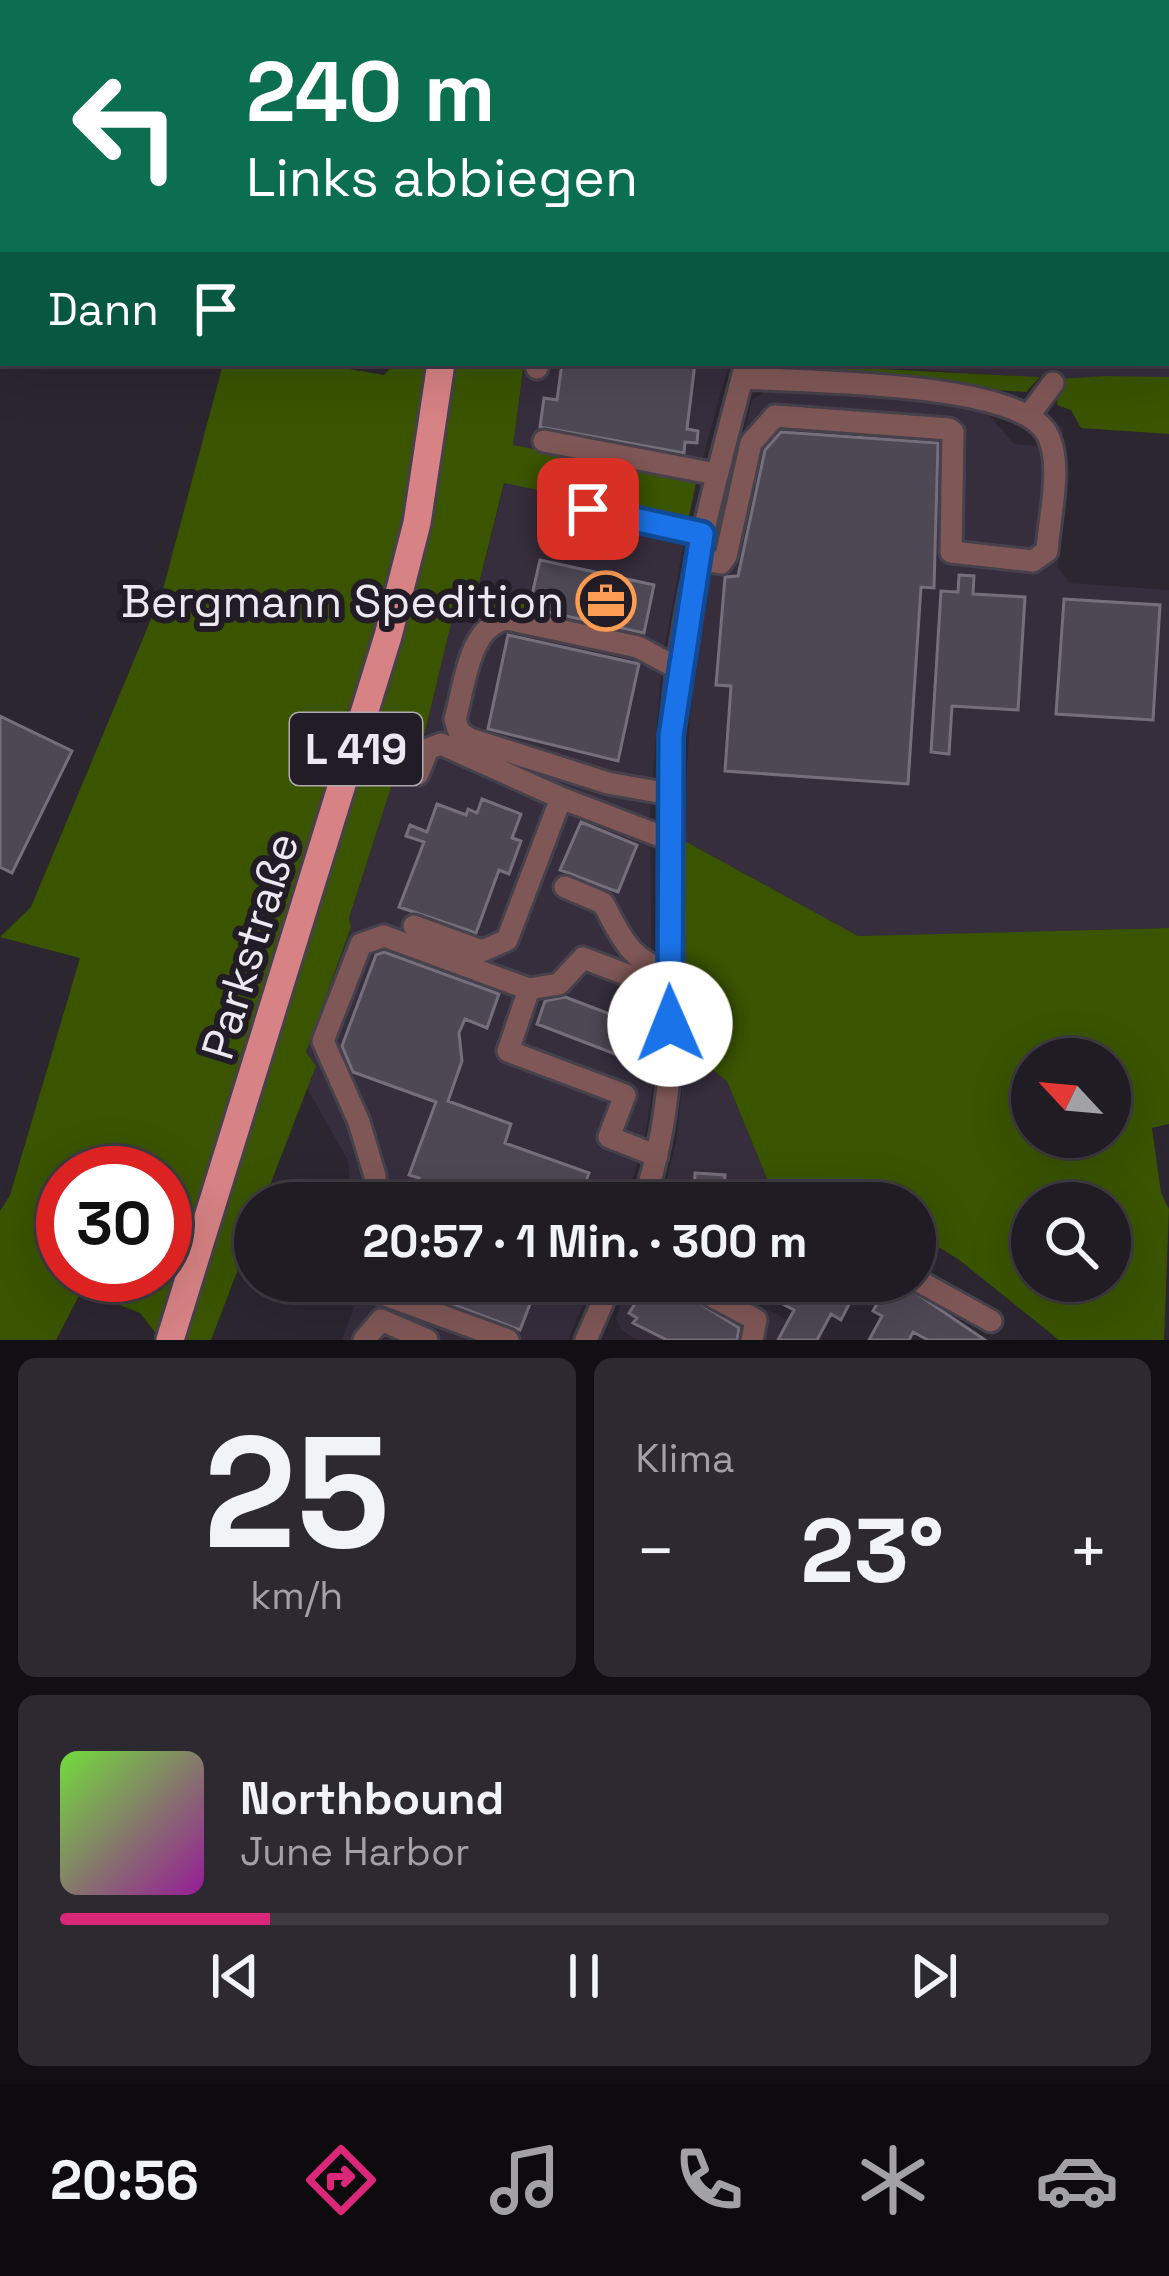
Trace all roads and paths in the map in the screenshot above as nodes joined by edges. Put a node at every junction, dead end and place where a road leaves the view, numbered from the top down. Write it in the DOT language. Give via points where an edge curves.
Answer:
graph roads {
  1 [pos="441,366"];
  2 [pos="743,367"];
  3 [pos="1053,382"];
  4 [pos="1029,416"];
  5 [pos="544,441"];
  6 [pos="716,474"];
  7 [pos="550,501"];
  8 [pos="702,534"];
  9 [pos="697,559"];
  10 [pos="679,669"];
  11 [pos="418,774"];
  12 [pos="669,794"];
  13 [pos="561,798"];
  14 [pos="668,839"];
  15 [pos="565,887"];
  16 [pos="414,926"];
  17 [pos="669,981"];
  18 [pos="530,989"];
  19 [pos="657,1156"];
  20 [pos="375,1176"];
  21 [pos="649,1182"];
  22 [pos="936,1291"];
  23 [pos="404,1302"];
  24 [pos="605,1302"];
  25 [pos="723,1302"];
  26 [pos="991,1321"];
  27 [pos="593,1338"];
  28 [pos="170,1340"];
  29 [pos="364,1340"];
  30 [pos="427,1340"];
  31 [pos="508,1340"];
  32 [pos="752,1340"];
  1 -- 28 [label="main road, Parkstraße / L 419" via="430,459 394,617"];
  2 -- 4 [label="street" via="981,395"];
  2 -- 6 [label="street"];
  3 -- 4 [label="street"];
  4 -- 9 [label="street" via="1054,451 1042,558 951,552 949,429 775,416 751,443 726,556 721,563"];
  5 -- 6 [label="street"];
  6 -- 8 [label="street"];
  7 -- 8 [label="street"];
  8 -- 9 [label="street"];
  9 -- 10 [label="street"];
  10 -- 12 [label="street"];
  10 -- 12 [label="street" via="638,647 492,622 479,635 455,719 470,739"];
  11 -- 13 [label="street" via="428,749 442,744"];
  12 -- 14 [label="street"];
  13 -- 14 [label="street"];
  13 -- 16 [label="street" via="507,940 482,951"];
  14 -- 17 [label="street"];
  15 -- 17 [label="street" via="604,903 630,953"];
  17 -- 18 [label="street" via="583,958 559,984"];
  17 -- 19 [label="street"];
  18 -- 19 [label="street" via="508,1051 625,1095 609,1137"];
  18 -- 20 [label="street" via="384,936 361,944 323,1041"];
  19 -- 21 [label="street"];
  22 -- 26 [label="street"];
  23 -- 31 [label="street"];
  24 -- 27 [label="street"];
  25 -- 32 [label="street" via="757,1320"];
  29 -- 30 [label="street" via="380,1320"];
}
